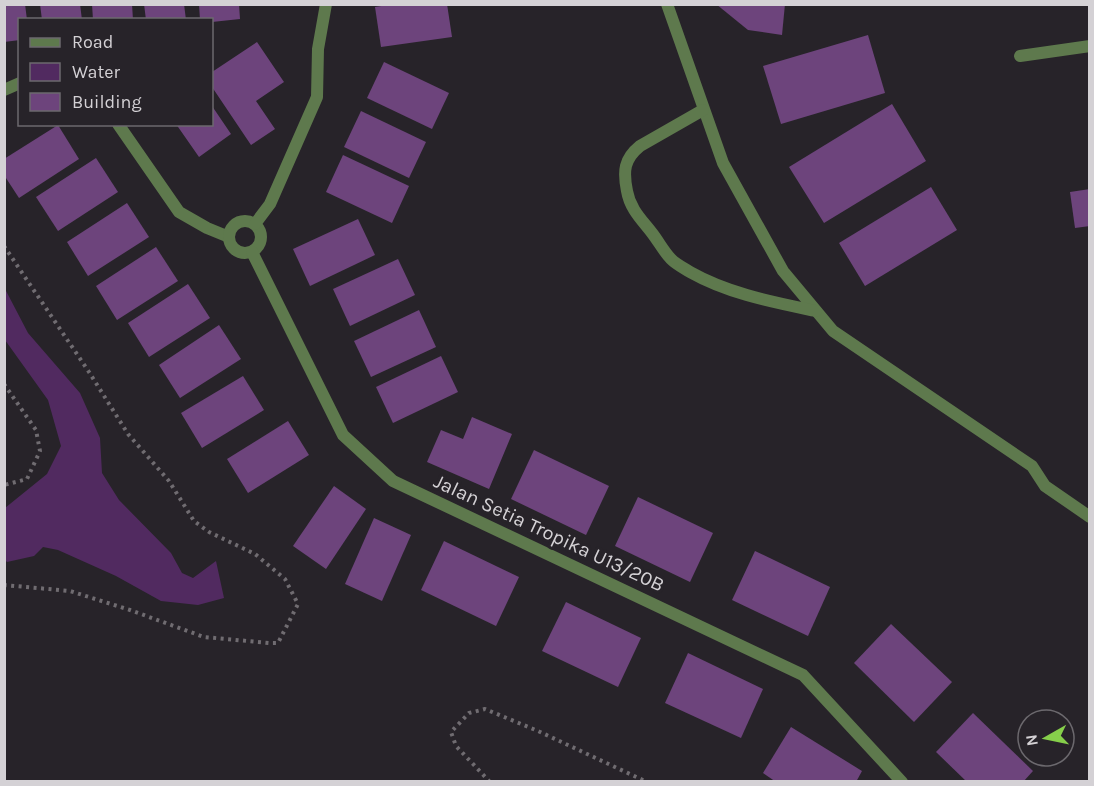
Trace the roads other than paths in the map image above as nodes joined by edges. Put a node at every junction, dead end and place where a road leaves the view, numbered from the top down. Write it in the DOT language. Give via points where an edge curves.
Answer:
graph roads {
  1 [pos="326,4"];
  2 [pos="667,4"];
  3 [pos="1089,46"];
  4 [pos="1020,56"];
  5 [pos="18,84"];
  6 [pos="4,90"];
  7 [pos="703,110"];
  8 [pos="118,126"];
  9 [pos="255,224"];
  10 [pos="229,237"];
  11 [pos="252,252"];
  12 [pos="816,311"];
  13 [pos="1089,517"];
  14 [pos="903,782"];
  1 -- 9 [label="street" via="318,49 317,97 270,204"];
  2 -- 7 [label="street"];
  3 -- 4 [label="street"];
  5 -- 6 [label="street"];
  7 -- 12 [label="street" via="723,163 783,271"];
  7 -- 12 [label="street" via="631,153 624,177 635,213 671,259 705,281 747,296"];
  8 -- 10 [label="street" via="179,212"];
  9 -- 10 [label="street" via="241,221 232,227"];
  9 -- 11 [label="street" via="261,239"];
  10 -- 11 [label="street" via="236,250"];
  11 -- 14 [label="street, Jalan Setia Tropika U13/20B" via="343,435 393,481 803,675"];
  12 -- 13 [label="street" via="833,332 1032,466 1045,486"];
}
